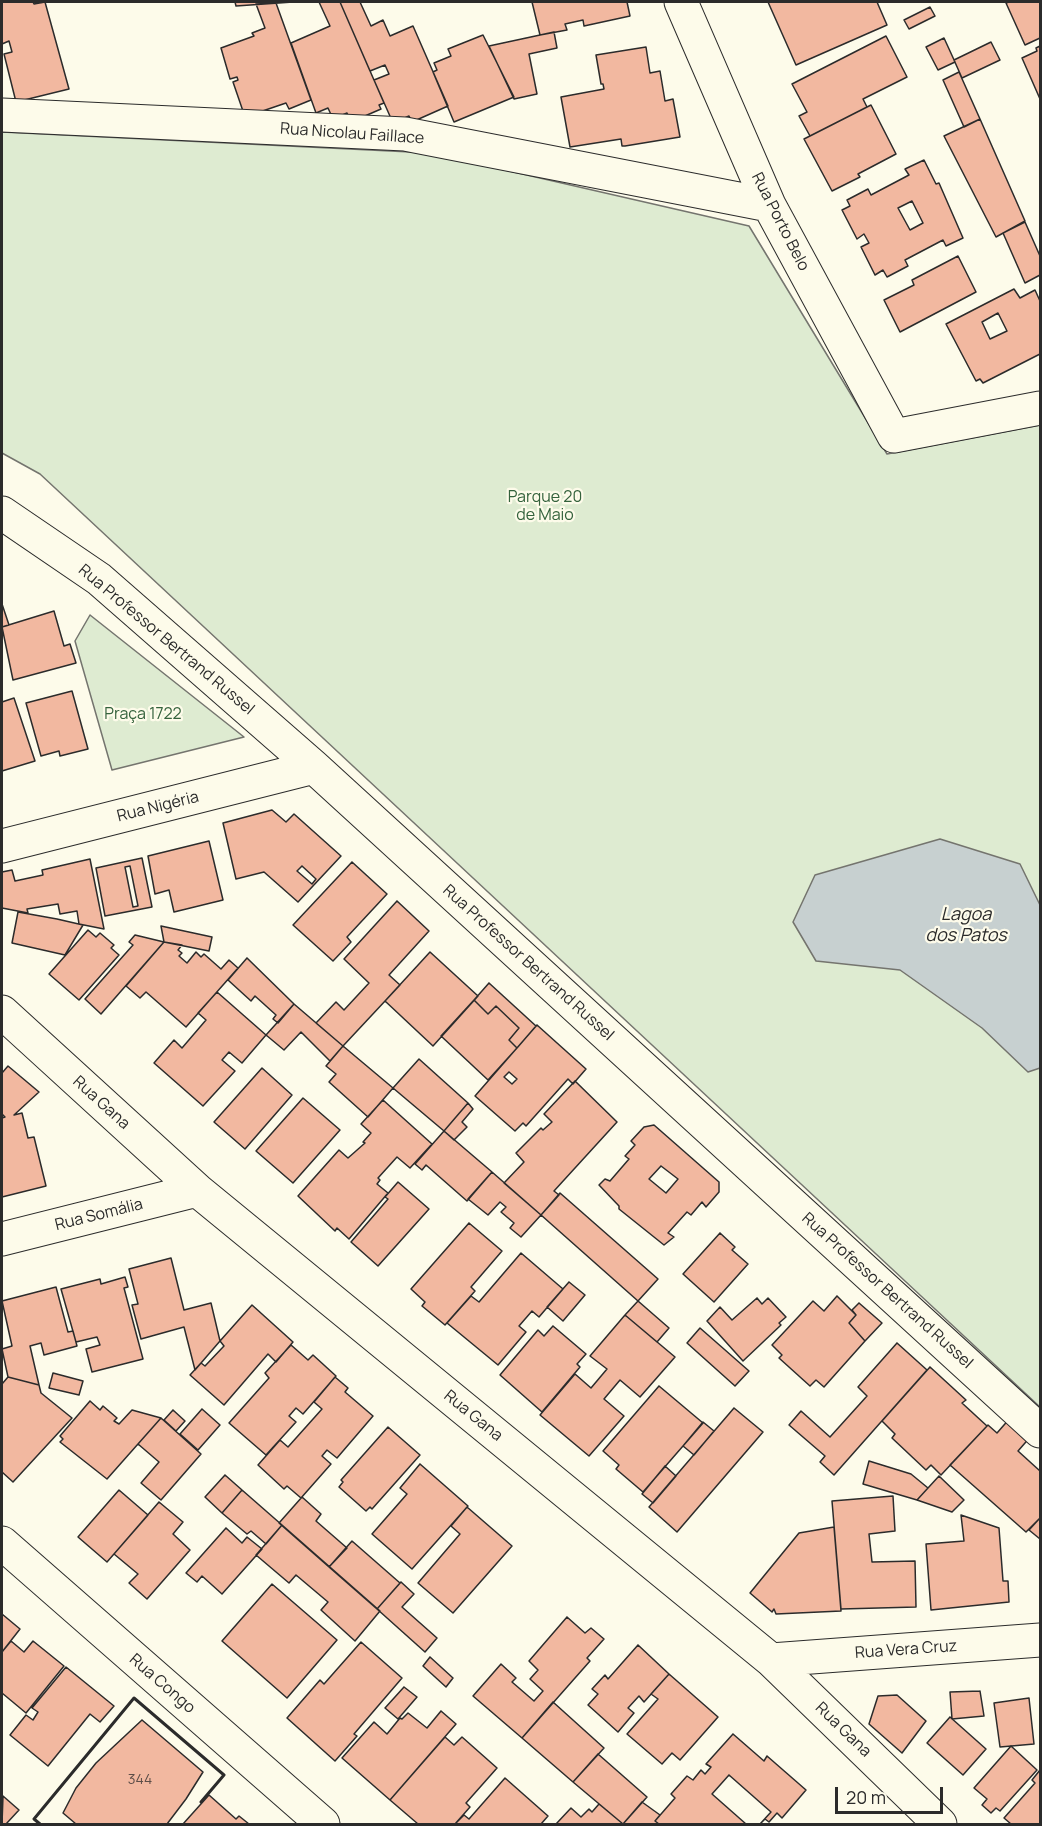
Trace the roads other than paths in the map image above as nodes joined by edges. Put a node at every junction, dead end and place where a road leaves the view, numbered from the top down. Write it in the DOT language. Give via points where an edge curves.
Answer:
graph roads {
  1 [pos="681,2"];
  2 [pos="2,115"];
  3 [pos="769,205"];
  4 [pos="1041,408"];
  5 [pos="2,513"];
  6 [pos="314,767"];
  7 [pos="2,846"];
  8 [pos="2,1012"];
  9 [pos="198,1190"];
  10 [pos="2,1239"];
  11 [pos="1041,1431"];
  12 [pos="2,1542"];
  13 [pos="1041,1640"];
  14 [pos="771,1660"];
  15 [pos="323,1824"];
  16 [pos="940,1824"];
  1 -- 3 [label="street, Rua Porto Belo"];
  2 -- 3 [label="street, Rua Nicolau Faillace" via="405,134"];
  3 -- 4 [label="street, Rua Porto Belo" via="894,436"];
  5 -- 6 [label="street, Rua Professor Bertrand Russel" via="99,579"];
  6 -- 7 [label="street, Rua Nigéria"];
  6 -- 11 [label="street, Rua Professor Bertrand Russel"];
  8 -- 9 [label="street, Rua Gana"];
  9 -- 10 [label="street, Rua Somália"];
  9 -- 14 [label="street, Rua Gana"];
  12 -- 15 [label="street, Rua Congo"];
  13 -- 14 [label="street, Rua Vera Cruz"];
  14 -- 16 [label="street, Rua Gana"];
}
